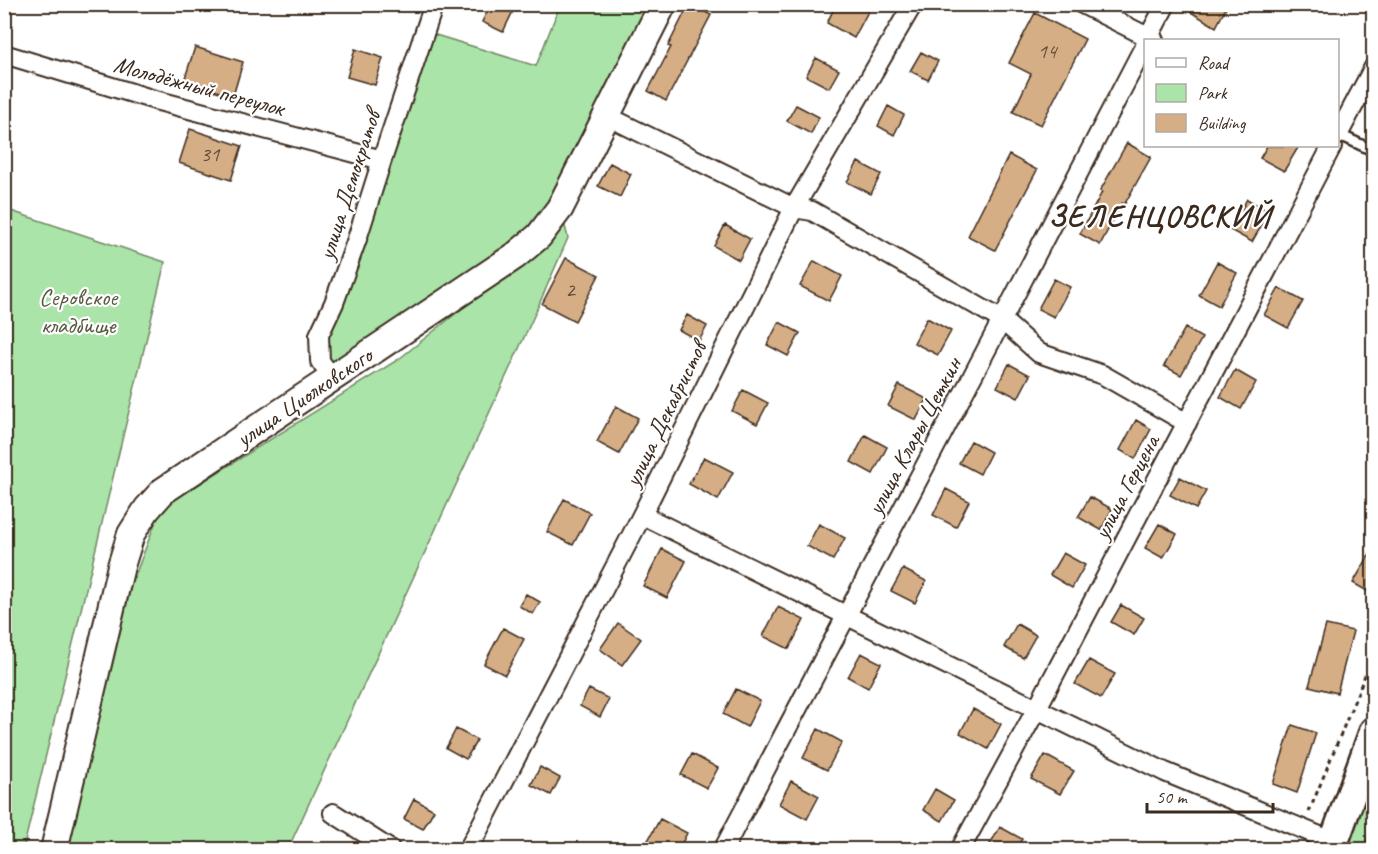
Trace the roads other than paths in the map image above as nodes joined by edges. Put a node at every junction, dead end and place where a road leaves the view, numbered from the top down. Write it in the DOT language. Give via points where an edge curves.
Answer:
graph roads {
  1 [pos="434,4"];
  2 [pos="663,4"];
  3 [pos="913,4"];
  4 [pos="1082,4"];
  5 [pos="1166,4"];
  6 [pos="1147,39"];
  7 [pos="1149,39"];
  8 [pos="1144,50"];
  9 [pos="4,54"];
  10 [pos="1374,67"];
  11 [pos="607,117"];
  12 [pos="1339,132"];
  13 [pos="1339,134"];
  14 [pos="1331,147"];
  15 [pos="1374,151"];
  16 [pos="382,160"];
  17 [pos="794,208"];
  18 [pos="1002,320"];
  19 [pos="332,378"];
  20 [pos="1187,423"];
  21 [pos="642,515"];
  22 [pos="847,615"];
  23 [pos="1036,710"];
  24 [pos="1374,731"];
  25 [pos="333,813"];
  26 [pos="1333,846"];
  27 [pos="54,849"];
  28 [pos="391,849"];
  29 [pos="468,849"];
  30 [pos="723,849"];
  31 [pos="960,849"];
  1 -- 16 [label="street, улица Демократов"];
  2 -- 11 [label="main road, улица Циолковского"];
  3 -- 17 [label="street, улица Декабристов"];
  4 -- 6 [label="street"];
  5 -- 7 [label="street, улица Клары Цеткин"];
  8 -- 18 [label="street, улица Клары Цеткин"];
  9 -- 16 [label="street, Молодёжный переулок" via="155,100"];
  10 -- 12 [label="street"];
  11 -- 17 [label="street"];
  11 -- 19 [label="main road, улица Циолковского" via="560,208 539,236"];
  13 -- 15 [label="lane"];
  14 -- 20 [label="street, улица Герцена"];
  16 -- 19 [label="street, улица Демократов" via="357,239 319,335 320,361"];
  17 -- 18 [label="street" via="812,211"];
  17 -- 21 [label="street, улица Декабристов"];
  18 -- 20 [label="street" via="1039,353 1103,375"];
  18 -- 22 [label="street, улица Клары Цеткин"];
  19 -- 27 [label="main road, улица Циолковского" via="163,491 131,534"];
  20 -- 23 [label="street, улица Герцена"];
  21 -- 22 [label="street"];
  21 -- 29 [label="street, улица Декабристов"];
  22 -- 23 [label="street"];
  22 -- 30 [label="street, улица Клары Цеткин"];
  23 -- 26 [label="street"];
  23 -- 31 [label="street, улица Герцена"];
  24 -- 26 [label="main road"];
  25 -- 28 [label="street"];
}
